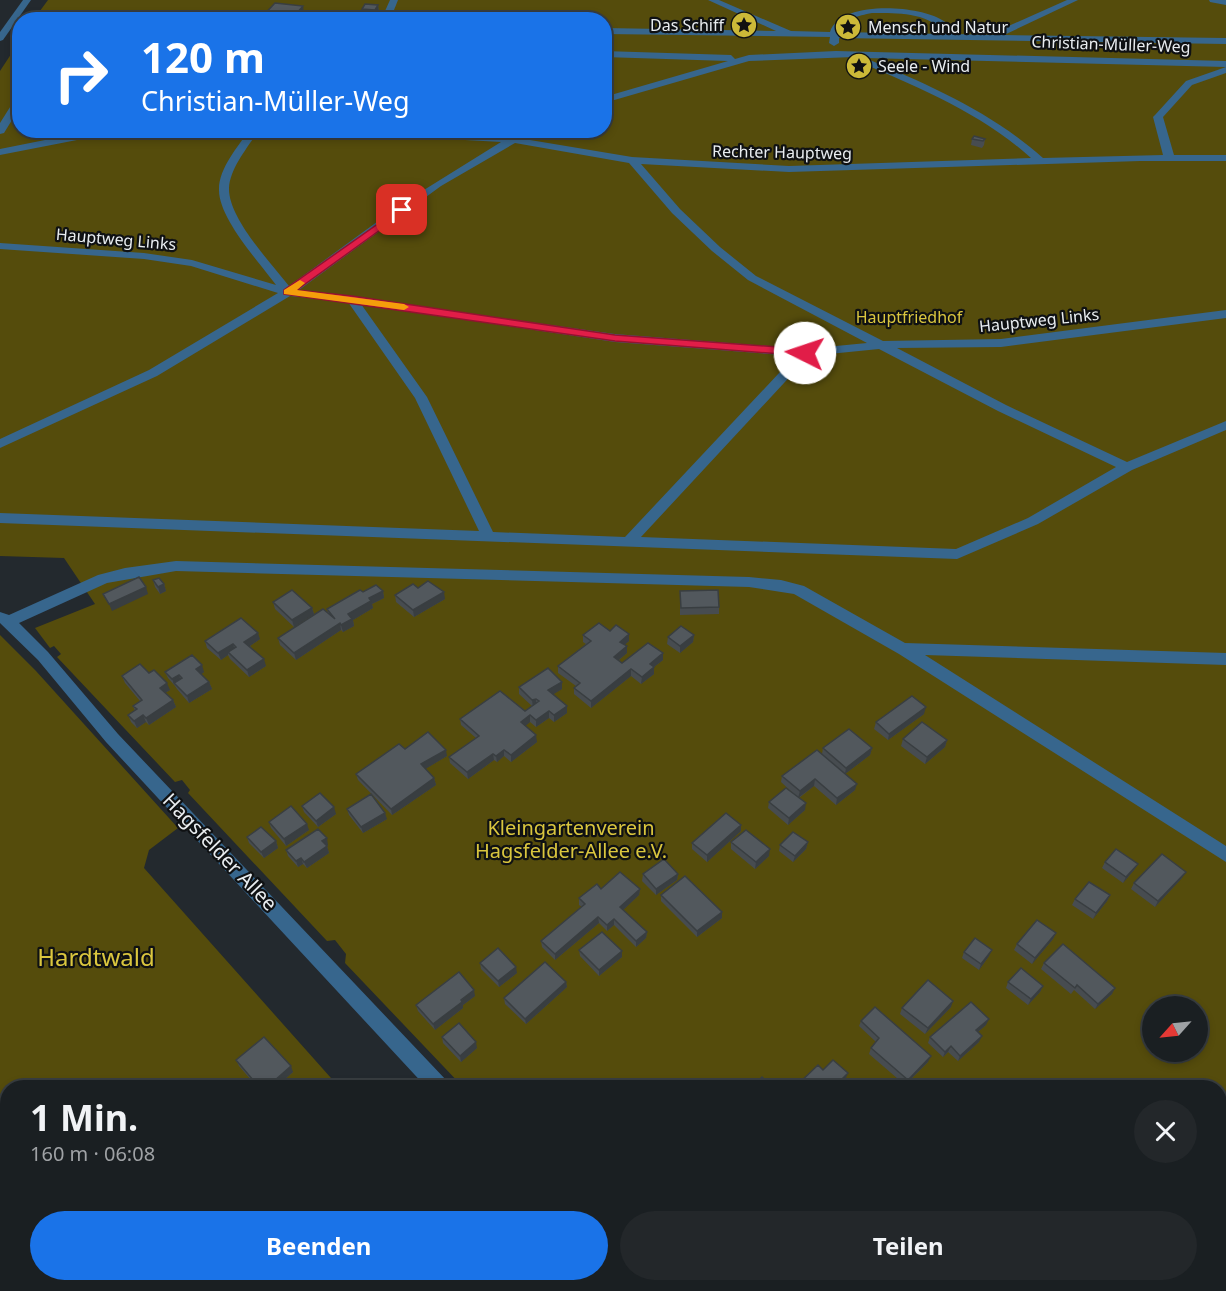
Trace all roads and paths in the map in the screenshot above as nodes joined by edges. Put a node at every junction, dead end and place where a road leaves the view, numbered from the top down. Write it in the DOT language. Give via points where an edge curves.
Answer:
graph roads {
  1 [pos="712,0"];
  2 [pos="1074,0"];
  3 [pos="1214,0"];
  4 [pos="1226,2"];
  5 [pos="885,4"];
  6 [pos="12,21"];
  7 [pos="612,31"];
  8 [pos="790,34"];
  9 [pos="832,35"];
  10 [pos="952,36"];
  11 [pos="991,37"];
  12 [pos="0,38"];
  13 [pos="1226,41"];
  14 [pos="612,54"];
  15 [pos="837,54"];
  16 [pos="849,55"];
  17 [pos="749,58"];
  18 [pos="1226,64"];
  19 [pos="1226,70"];
  20 [pos="612,98"];
  21 [pos="12,119"];
  22 [pos="0,131"];
  23 [pos="72,138"];
  24 [pos="249,138"];
  25 [pos="477,138"];
  26 [pos="516,138"];
  27 [pos="512,140"];
  28 [pos="0,153"];
  29 [pos="1168,157"];
  30 [pos="1225,158"];
  31 [pos="632,160"];
  32 [pos="1041,162"];
  33 [pos="0,246"];
  34 [pos="288,292"];
  35 [pos="352,299"];
  36 [pos="1226,314"];
  37 [pos="883,345"];
  38 [pos="805,353"];
  39 [pos="1226,424"];
  40 [pos="0,444"];
  41 [pos="1127,467"];
  42 [pos="0,518"];
  43 [pos="489,538"];
  44 [pos="627,543"];
  45 [pos="4,619"];
  46 [pos="903,649"];
  47 [pos="1226,659"];
  48 [pos="1226,855"];
  49 [pos="433,1080"];
  1 -- 8 [label="street"];
  2 -- 11 [label="street"];
  3 -- 4 [label="street"];
  5 -- 9 [label="street" via="844,17 835,24"];
  5 -- 10 [label="street" via="938,21"];
  6 -- 12 [label="street"];
  7 -- 8 [label="street"];
  8 -- 9 [label="street"];
  9 -- 10 [label="street"];
  9 -- 15 [label="street"];
  10 -- 11 [label="street"];
  11 -- 13 [label="street"];
  14 -- 17 [label="street"];
  15 -- 16 [label="street, Christian-Müller-Weg"];
  15 -- 17 [label="street, Christian-Müller-Weg"];
  16 -- 18 [label="street, Christian-Müller-Weg"];
  16 -- 32 [label="street" via="963,105 1022,143"];
  17 -- 20 [label="street, Christian-Müller-Weg"];
  19 -- 29 [label="street" via="1189,82 1158,117"];
  21 -- 22 [label="street"];
  23 -- 28 [label="street"];
  24 -- 34 [label="street" via="224,187 225,199 250,243"];
  25 -- 27 [label="street, Rechter Hauptweg"];
  26 -- 27 [label="street"];
  27 -- 31 [label="street, Rechter Hauptweg"];
  27 -- 34 [label="street" via="453,175"];
  29 -- 30 [label="street, Rechter Hauptweg"];
  29 -- 32 [label="street, Rechter Hauptweg"];
  31 -- 32 [label="street, Rechter Hauptweg" via="789,169"];
  31 -- 37 [label="street" via="676,211 752,278"];
  33 -- 34 [label="street, Hauptweg Links" via="192,263"];
  34 -- 35 [label="street, Hauptweg Links"];
  34 -- 40 [label="street" via="153,373"];
  35 -- 38 [label="street, Hauptweg Links" via="615,338"];
  35 -- 43 [label="street" via="421,397"];
  36 -- 37 [label="street, Hauptweg Links" via="1001,343"];
  37 -- 38 [label="street, Hauptweg Links"];
  37 -- 41 [label="street" via="1002,408"];
  38 -- 44 [label="street"];
  39 -- 41 [label="street"];
  41 -- 44 [label="street" via="1033,521 957,554"];
  42 -- 43 [label="street"];
  43 -- 44 [label="street"];
  45 -- 46 [label="street" via="103,579 176,566 749,582 799,590"];
  45 -- 49 [label="street, Hagsfelder Allee" via="43,656 112,738"];
  46 -- 47 [label="street"];
  46 -- 48 [label="street"];
}
